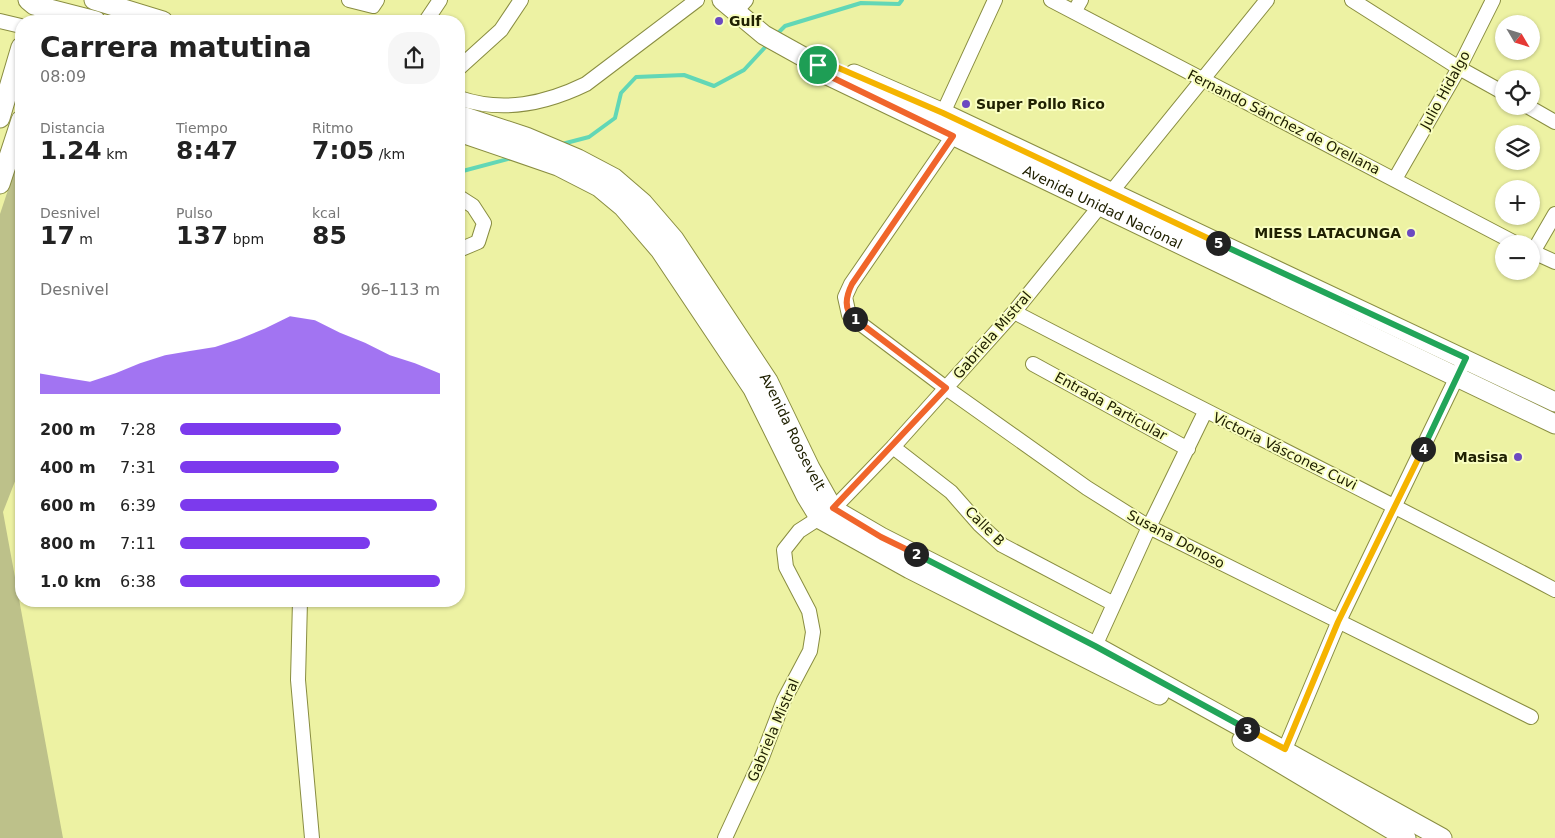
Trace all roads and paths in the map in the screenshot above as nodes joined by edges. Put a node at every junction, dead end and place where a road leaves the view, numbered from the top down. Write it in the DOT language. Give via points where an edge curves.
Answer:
graph roads {
  1 [pos="94,0"];
  2 [pos="349,0"];
  3 [pos="377,0"];
  4 [pos="440,0"];
  5 [pos="521,0"];
  6 [pos="698,0"];
  7 [pos="995,0"];
  8 [pos="1051,0"];
  9 [pos="1267,0"];
  10 [pos="1352,0"];
  11 [pos="1493,0"];
  12 [pos="32,6"];
  13 [pos="1077,6"];
  14 [pos="738,8"];
  15 [pos="59,10"];
  16 [pos="76,15"];
  17 [pos="143,15"];
  18 [pos="430,15"];
  19 [pos="0,21"];
  20 [pos="15,25"];
  21 [pos="465,63"];
  22 [pos="818,65"];
  23 [pos="15,67"];
  24 [pos="1458,68"];
  25 [pos="1203,80"];
  26 [pos="1495,88"];
  27 [pos="465,100"];
  28 [pos="943,113"];
  29 [pos="1540,114"];
  30 [pos="0,118"];
  31 [pos="465,118"];
  32 [pos="1555,122"];
  33 [pos="465,134"];
  34 [pos="953,136"];
  35 [pos="15,137"];
  36 [pos="2,173"];
  37 [pos="1395,179"];
  38 [pos="1106,200"];
  39 [pos="465,201"];
  40 [pos="1555,214"];
  41 [pos="1500,235"];
  42 [pos="1540,239"];
  43 [pos="465,247"];
  44 [pos="1540,255"];
  45 [pos="1555,262"];
  46 [pos="1014,312"];
  47 [pos="1466,358"];
  48 [pos="1033,364"];
  49 [pos="1457,377"];
  50 [pos="946,388"];
  51 [pos="1555,402"];
  52 [pos="1206,412"];
  53 [pos="1555,424"];
  54 [pos="893,447"];
  55 [pos="1188,449"];
  56 [pos="1395,505"];
  57 [pos="827,514"];
  58 [pos="1149,527"];
  59 [pos="1555,590"];
  60 [pos="1114,604"];
  61 [pos="300,607"];
  62 [pos="1338,622"];
  63 [pos="1095,646"];
  64 [pos="1531,716"];
  65 [pos="1285,749"];
  66 [pos="312,838"];
  67 [pos="725,838"];
  68 [pos="1406,838"];
  69 [pos="1442,838"];
  1 -- 17 [label="street"];
  2 -- 3 [label="street" via="373,6"];
  4 -- 18 [label="street"];
  5 -- 21 [label="street" via="501,30"];
  6 -- 27 [label="street" via="586,84 562,96 516,106"];
  7 -- 28 [label="street"];
  8 -- 13 [label="street, Fernando Sánchez de Orellana"];
  9 -- 25 [label="street, Gabriela Mistral"];
  10 -- 24 [label="street"];
  11 -- 24 [label="street, Julio Hidalgo"];
  12 -- 15 [label="street"];
  13 -- 25 [label="street, Fernando Sánchez de Orellana"];
  14 -- 22 [label="street, Avenida Unidad Nacional" via="780,46"];
  15 -- 16 [label="street"];
  19 -- 20 [label="street"];
  22 -- 28 [label="street, Avenida Unidad Nacional" via="827,63"];
  22 -- 34 [label="street, Avenida Unidad Nacional" via="823,73"];
  23 -- 30 [label="street"];
  24 -- 26 [label="street"];
  24 -- 37 [label="street, Julio Hidalgo"];
  25 -- 37 [label="street, Fernando Sánchez de Orellana"];
  25 -- 38 [label="street, Gabriela Mistral"];
  28 -- 38 [label="street, Avenida Unidad Nacional"];
  29 -- 32 [label="street"];
  31 -- 57 [label="street, Avenida Roosevelt" via="526,137 578,159 614,178 643,203 674,239 768,381 810,468"];
  33 -- 57 [label="street, Avenida Roosevelt" via="558,166 605,192 623,207 660,250 753,389 806,496"];
  34 -- 38 [label="street, Avenida Unidad Nacional"];
  34 -- 50 [label="street, Susana Donoso" via="845,297 850,315"];
  35 -- 36 [label="street"];
  37 -- 41 [label="street, Fernando Sánchez de Orellana"];
  38 -- 46 [label="street, Gabriela Mistral"];
  38 -- 47 [label="street, Avenida Unidad Nacional"];
  38 -- 49 [label="street, Avenida Unidad Nacional"];
  39 -- 43 [label="street" via="473,206 484,223 478,242"];
  40 -- 42 [label="street"];
  44 -- 45 [label="street"];
  46 -- 50 [label="street, Gabriela Mistral"];
  46 -- 52 [label="street, Victoria Vásconez Cuvi"];
  47 -- 49 [label="street"];
  47 -- 51 [label="street, Avenida Unidad Nacional"];
  48 -- 55 [label="street, Entrada Particular"];
  49 -- 53 [label="street, Avenida Unidad Nacional"];
  49 -- 56 [label="street"];
  50 -- 54 [label="street, Gabriela Mistral"];
  50 -- 58 [label="street, Susana Donoso" via="1087,488"];
  52 -- 55 [label="street"];
  52 -- 56 [label="street, Victoria Vásconez Cuvi"];
  54 -- 57 [label="street, Gabriela Mistral"];
  54 -- 60 [label="street, Calle B" via="951,492 1002,545"];
  55 -- 58 [label="street"];
  56 -- 59 [label="street, Victoria Vásconez Cuvi"];
  56 -- 62 [label="street"];
  57 -- 63 [label="street, Avenida Roosevelt" via="881,537"];
  57 -- 67 [label="street, Gabriela Mistral" via="799,531 784,550 786,567 809,611 813,632 810,652 784,700"];
  57 -- 68 [label="street, Avenida Roosevelt" via="902,565 1198,715"];
  58 -- 60 [label="street"];
  58 -- 62 [label="street, Susana Donoso"];
  60 -- 63 [label="street"];
  61 -- 66 [label="street" via="298,680"];
  62 -- 64 [label="street, Susana Donoso"];
  62 -- 65 [label="street"];
  63 -- 65 [label="street, Avenida Roosevelt"];
  65 -- 69 [label="street, Avenida Roosevelt"];
}
